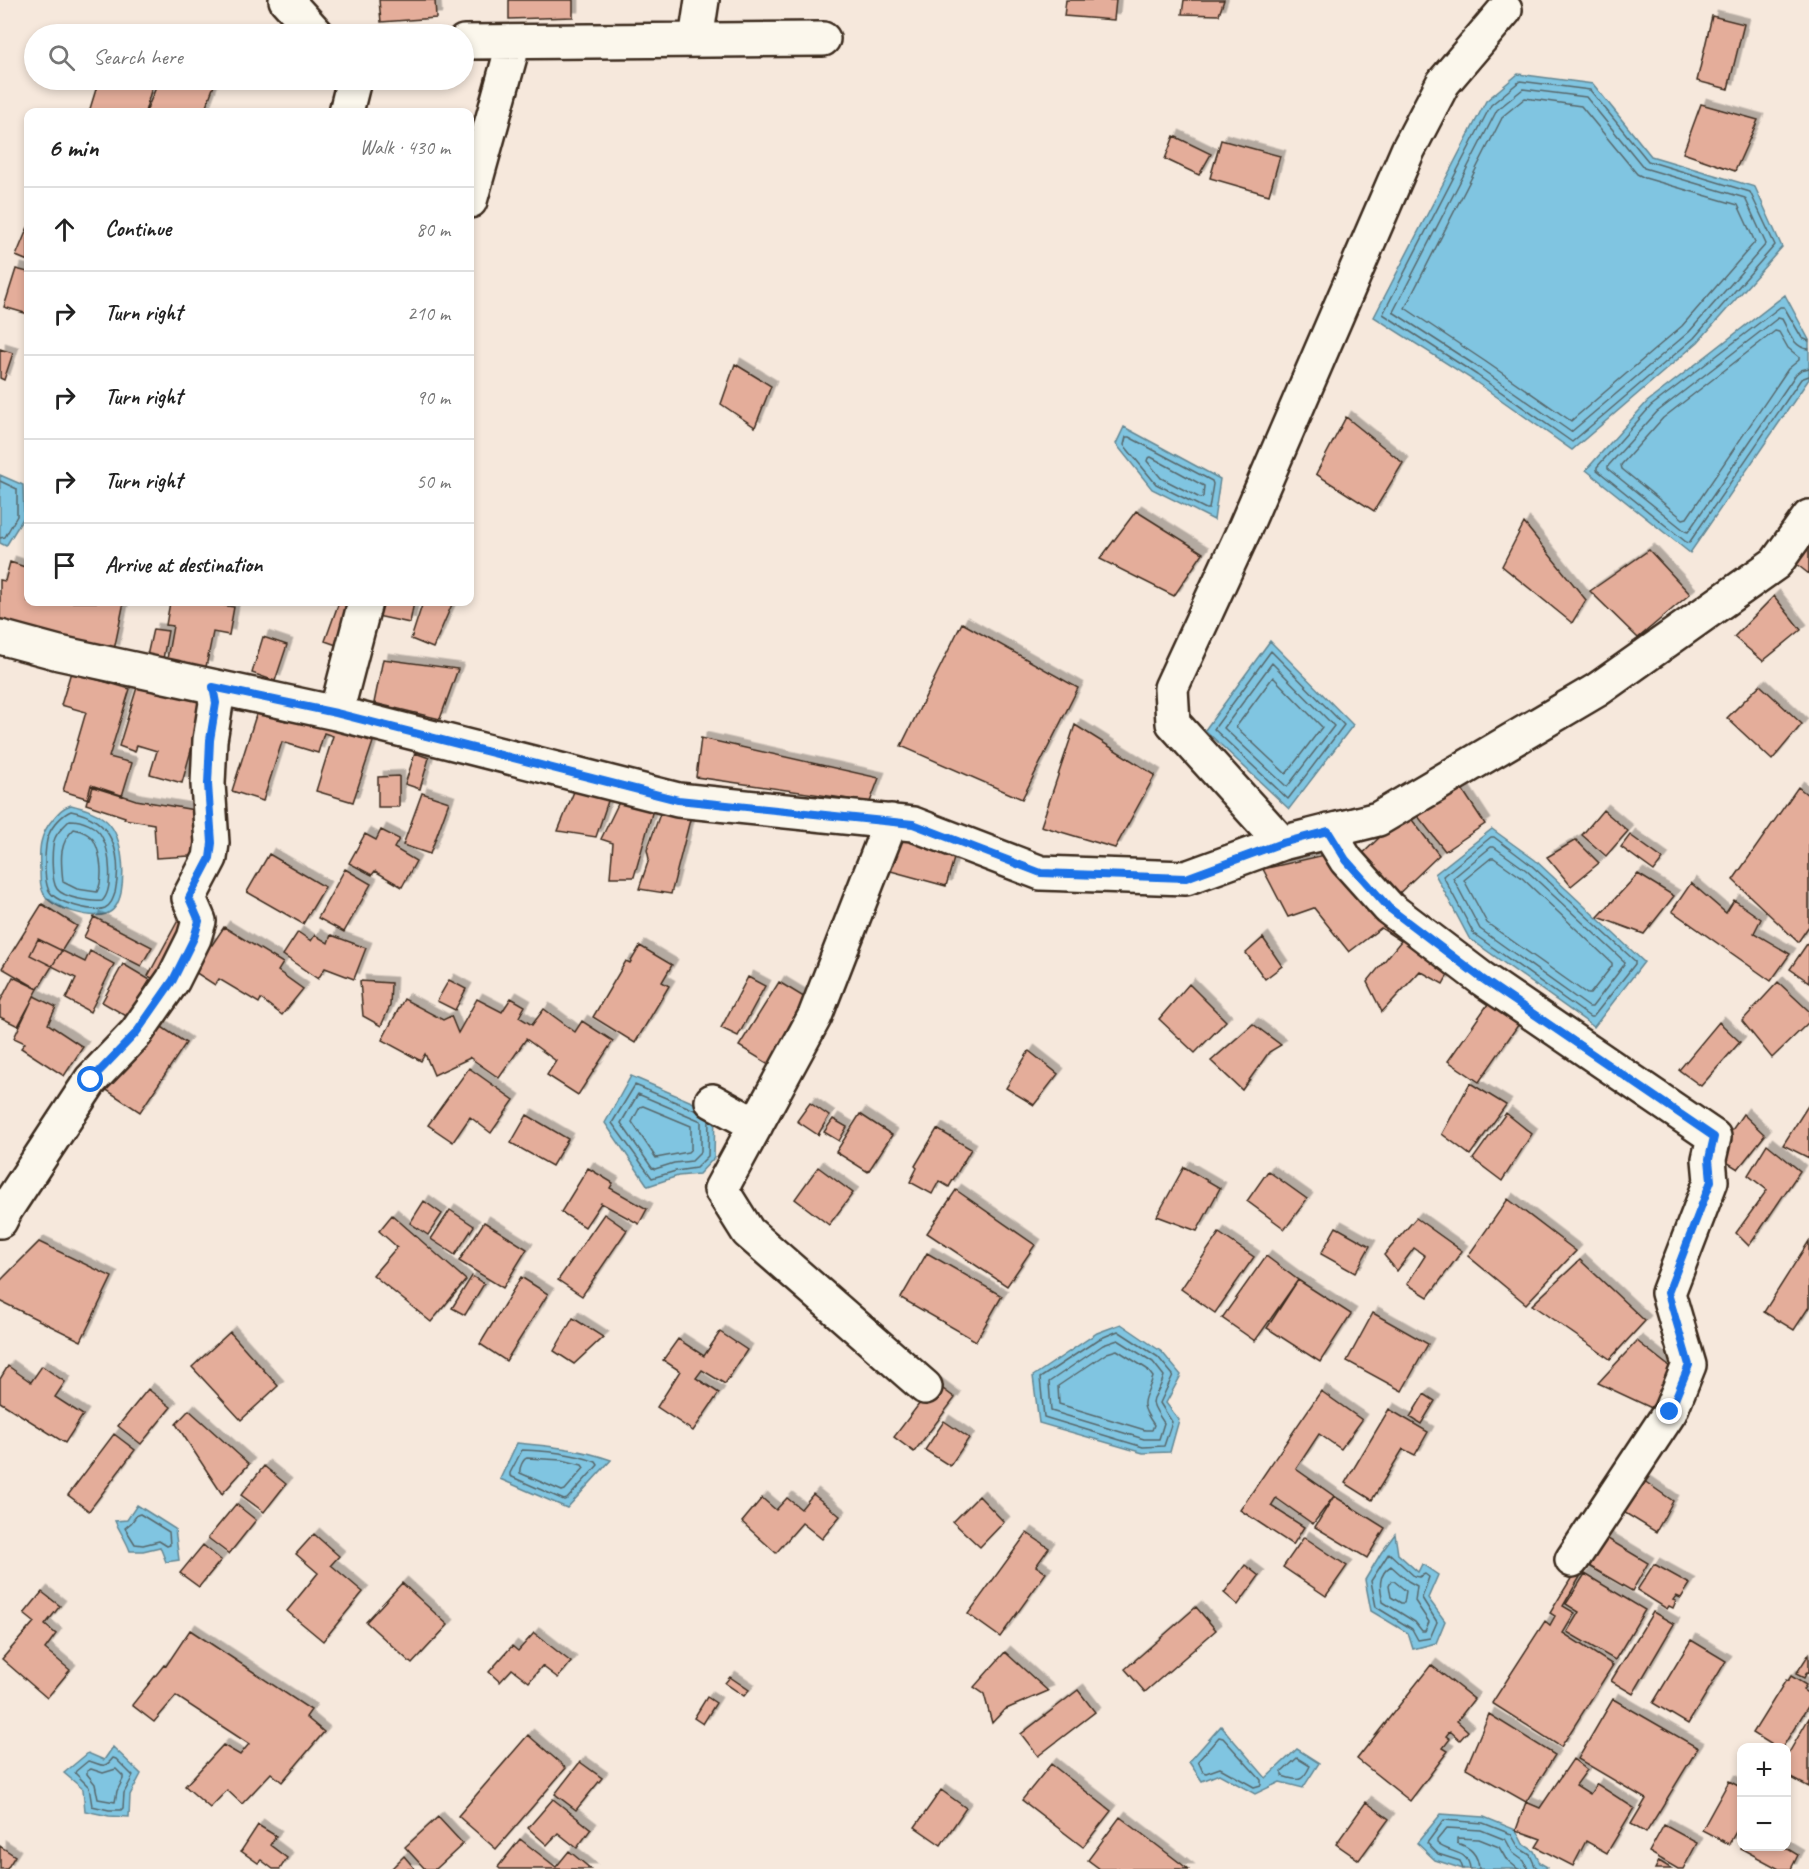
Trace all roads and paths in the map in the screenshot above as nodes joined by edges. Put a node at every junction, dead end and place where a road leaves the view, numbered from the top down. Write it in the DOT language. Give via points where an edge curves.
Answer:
graph roads {
  1 [pos="286,0"];
  2 [pos="702,0"];
  3 [pos="1506,10"];
  4 [pos="308,24"];
  5 [pos="823,39"];
  6 [pos="696,40"];
  7 [pos="474,42"];
  8 [pos="514,42"];
  9 [pos="352,90"];
  10 [pos="347,108"];
  11 [pos="474,187"];
  12 [pos="1809,517"];
  13 [pos="364,606"];
  14 [pos="0,636"];
  15 [pos="213,687"];
  16 [pos="336,713"];
  17 [pos="891,821"];
  18 [pos="1328,831"];
  19 [pos="1282,843"];
  20 [pos="712,1101"];
  21 [pos="756,1125"];
  22 [pos="0,1221"];
  23 [pos="925,1387"];
  24 [pos="1572,1560"];
  1 -- 4 [label="street"];
  2 -- 6 [label="street"];
  3 -- 19 [label="street" via="1443,83 1408,150 1244,530 1171,688 1173,723"];
  5 -- 6 [label="street"];
  6 -- 8 [label="street"];
  7 -- 8 [label="street"];
  8 -- 11 [label="street"];
  9 -- 10 [label="street"];
  12 -- 18 [label="street" via="1776,563 1598,690 1378,819"];
  13 -- 16 [label="street"];
  14 -- 15 [label="street"];
  15 -- 16 [label="street"];
  15 -- 22 [label="street" via="216,703 208,784 212,843 210,858 189,898 199,921 194,938 173,980 136,1033 91,1080"];
  16 -- 17 [label="street" via="678,800"];
  17 -- 19 [label="street" via="913,824 1041,873 1186,878"];
  17 -- 21 [label="street" via="815,1016"];
  18 -- 19 [label="street"];
  18 -- 24 [label="street" via="1346,860 1389,908 1481,978 1714,1137 1709,1159 1711,1181 1668,1293 1689,1365 1670,1412"];
  20 -- 21 [label="street"];
  21 -- 23 [label="street" via="721,1189 748,1232"];
}
